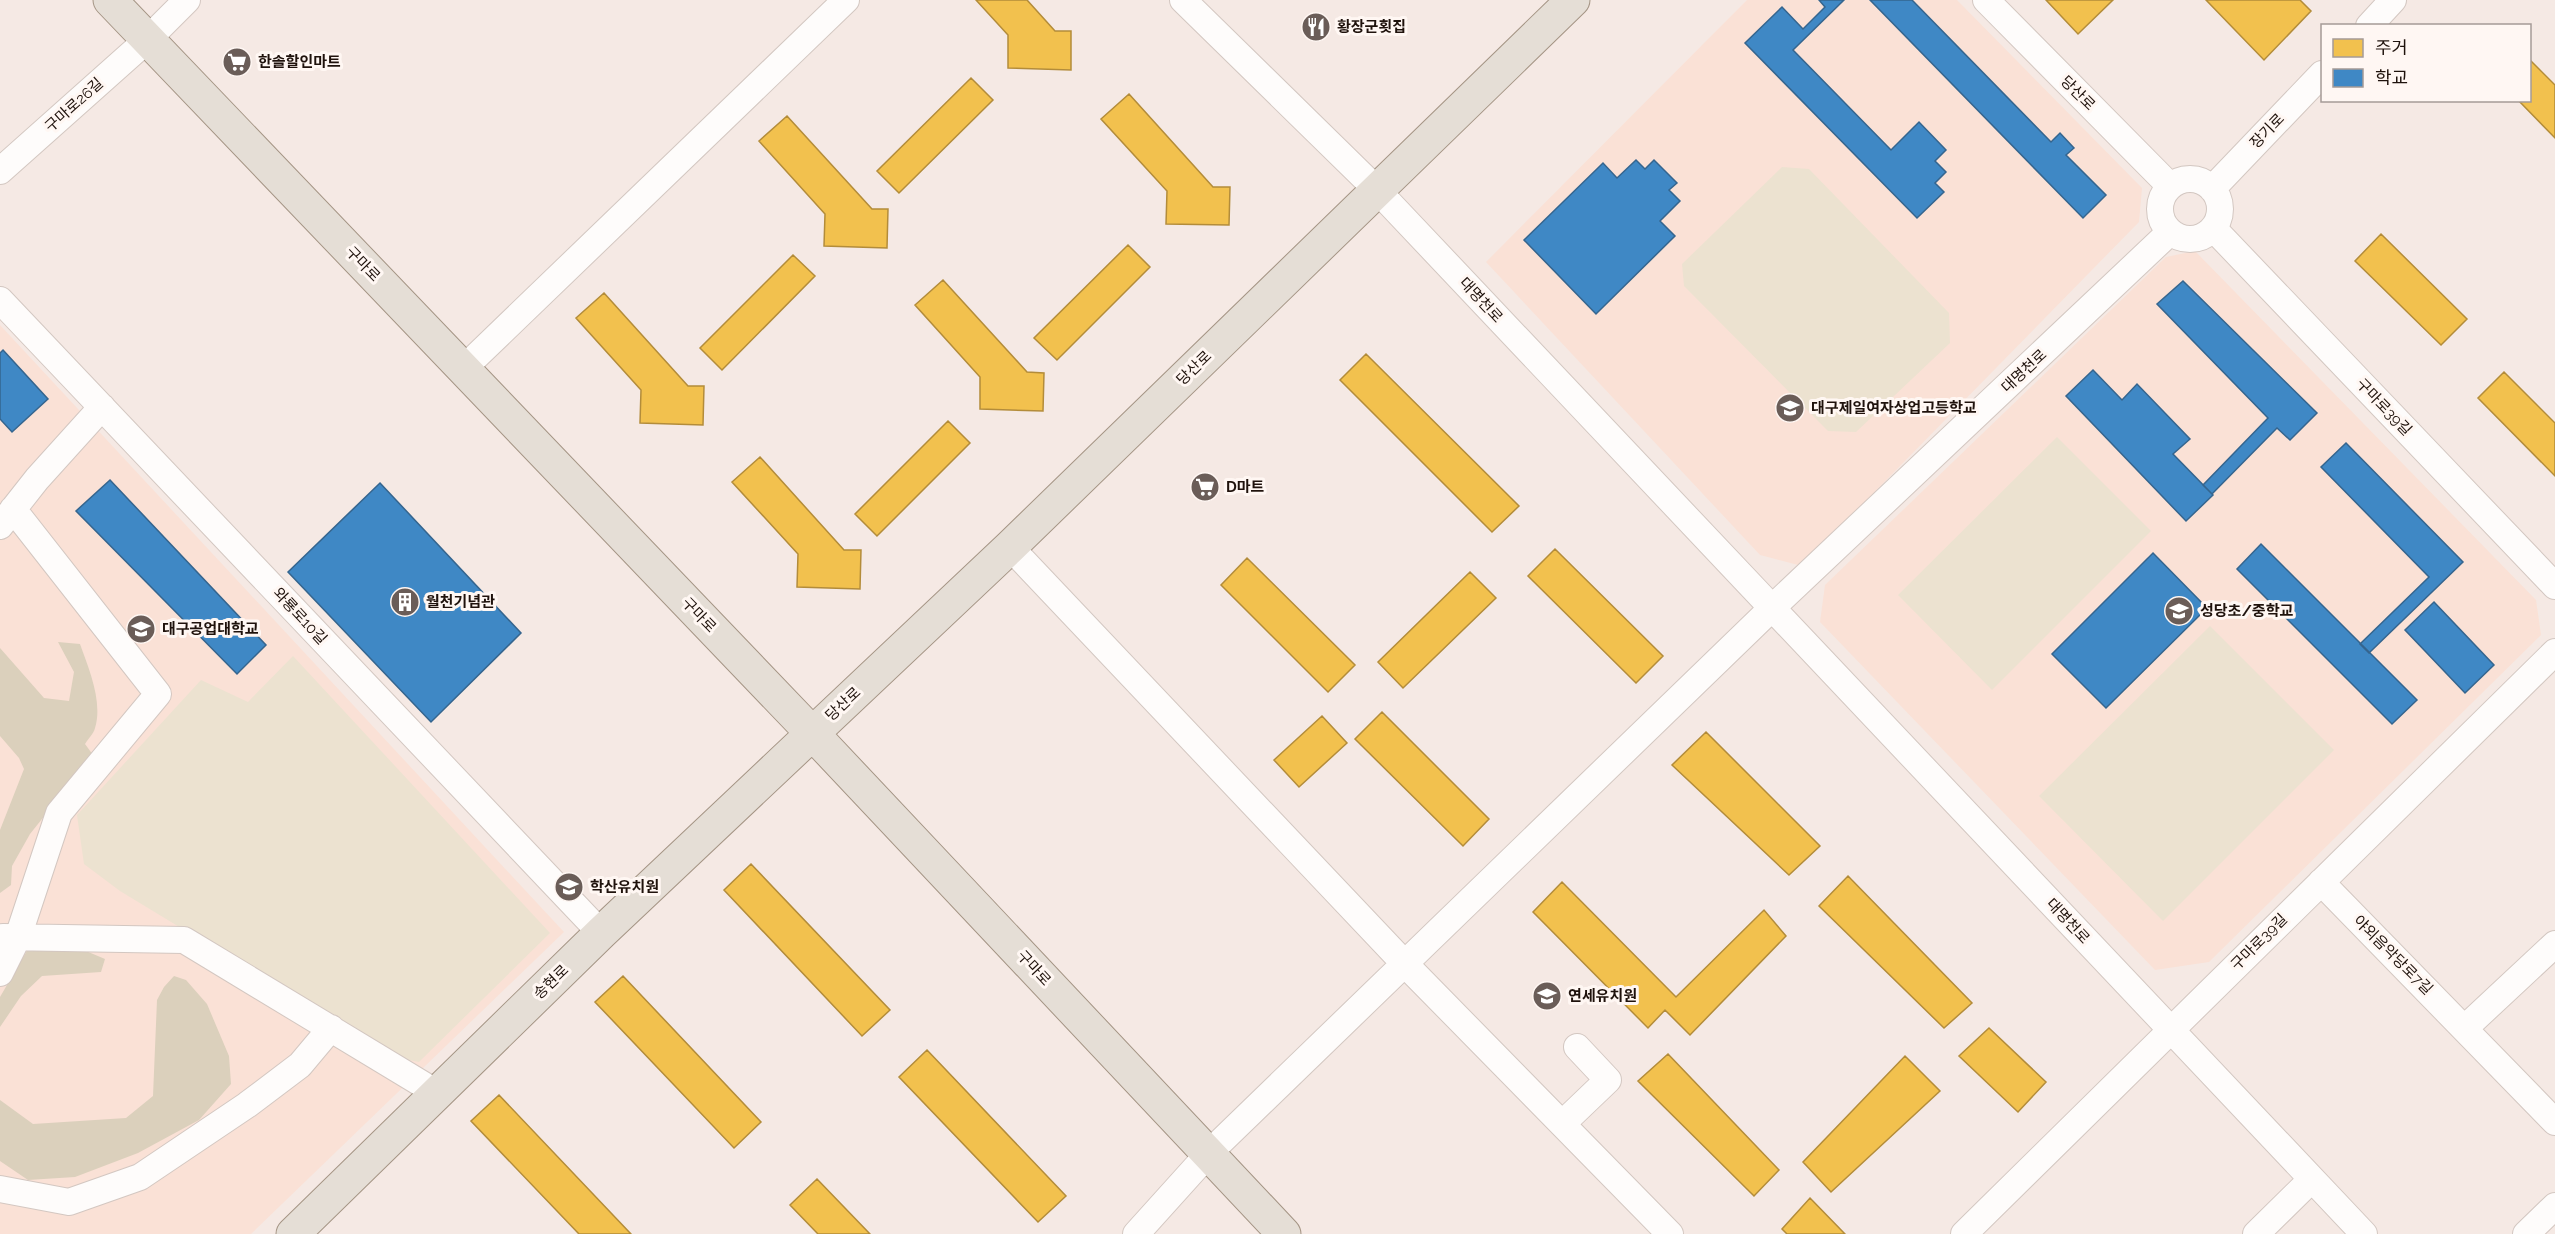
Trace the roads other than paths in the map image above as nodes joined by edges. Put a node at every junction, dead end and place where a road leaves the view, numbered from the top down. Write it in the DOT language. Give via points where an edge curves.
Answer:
graph roads {
  1 [pos="111,0"];
  2 [pos="187,0"];
  3 [pos="846,0"];
  4 [pos="1183,0"];
  5 [pos="1573,0"];
  6 [pos="1986,0"];
  7 [pos="2393,0"];
  8 [pos="2371,24"];
  9 [pos="147,40"];
  10 [pos="2321,75"];
  11 [pos="0,171"];
  12 [pos="2170,186"];
  13 [pos="2212,189"];
  14 [pos="1377,190"];
  15 [pos="2213,228"];
  16 [pos="2170,232"];
  17 [pos="0,300"];
  18 [pos="463,369"];
  19 [pos="102,407"];
  20 [pos="7,517"];
  21 [pos="1010,547"];
  22 [pos="2555,586"];
  23 [pos="1772,608"];
  24 [pos="2555,652"];
  25 [pos="812,733"];
  26 [pos="2321,882"];
  27 [pos="601,933"];
  28 [pos="9,937"];
  29 [pos="2555,944"];
  30 [pos="1405,963"];
  31 [pos="0,973"];
  32 [pos="331,1028"];
  33 [pos="2465,1028"];
  34 [pos="2170,1030"];
  35 [pos="1577,1047"];
  36 [pos="437,1093"];
  37 [pos="2555,1122"];
  38 [pos="1562,1124"];
  39 [pos="1209,1153"];
  40 [pos="2312,1179"];
  41 [pos="0,1189"];
  42 [pos="2555,1206"];
  43 [pos="293,1234"];
  44 [pos="1137,1234"];
  45 [pos="1284,1234"];
  46 [pos="1670,1234"];
  47 [pos="1964,1234"];
  48 [pos="2256,1234"];
  49 [pos="2364,1234"];
  50 [pos="2526,1234"];
  1 -- 9 [label="main road, 구마로"];
  2 -- 9 [label="street, 구마로26길"];
  3 -- 18 [label="street"];
  4 -- 14 [label="street, 대명천로"];
  5 -- 14 [label="main road, 당산로"];
  6 -- 12 [label="street, 당산로"];
  7 -- 8 [label="street"];
  9 -- 11 [label="street, 구마로26길"];
  9 -- 18 [label="main road, 구마로"];
  10 -- 13 [label="street, 장기로"];
  12 -- 13 [label="street" via="2188,179"];
  12 -- 16 [label="street" via="2159,212"];
  13 -- 15 [label="street" via="2220,209"];
  14 -- 21 [label="main road, 당산로"];
  14 -- 23 [label="street, 대명천로"];
  15 -- 16 [label="street" via="2195,239"];
  15 -- 22 [label="street, 구마로39길"];
  16 -- 23 [label="street, 대명천로"];
  17 -- 19 [label="street, 와룡로10길"];
  18 -- 25 [label="main road, 구마로"];
  19 -- 20 [label="street"];
  19 -- 27 [label="street, 와룡로10길"];
  20 -- 28 [label="street" via="158,694 59,813"];
  21 -- 25 [label="main road, 당산로"];
  21 -- 30 [label="street"];
  23 -- 30 [label="street"];
  23 -- 34 [label="street, 대명천로"];
  24 -- 26 [label="street, 구마로39길"];
  25 -- 27 [label="main road, 송현로"];
  25 -- 39 [label="main road, 구마로"];
  26 -- 33 [label="street, 야외음악당로7길"];
  26 -- 34 [label="street, 구마로39길"];
  27 -- 36 [label="main road, 송현로"];
  28 -- 31 [label="street"];
  28 -- 32 [label="street" via="184,940"];
  29 -- 33 [label="street"];
  30 -- 38 [label="street"];
  30 -- 39 [label="street"];
  32 -- 36 [label="street"];
  32 -- 41 [label="street" via="300,1065 247,1106 140,1177 69,1202"];
  33 -- 37 [label="street, 야외음악당로7길"];
  34 -- 40 [label="street, 대명천로"];
  34 -- 47 [label="street, 구마로39길"];
  35 -- 38 [label="street" via="1608,1080"];
  36 -- 43 [label="main road, 송현로"];
  38 -- 46 [label="street"];
  39 -- 44 [label="street"];
  39 -- 45 [label="main road, 구마로"];
  40 -- 48 [label="street"];
  40 -- 49 [label="street, 대명천로"];
  42 -- 50 [label="street"];
}
